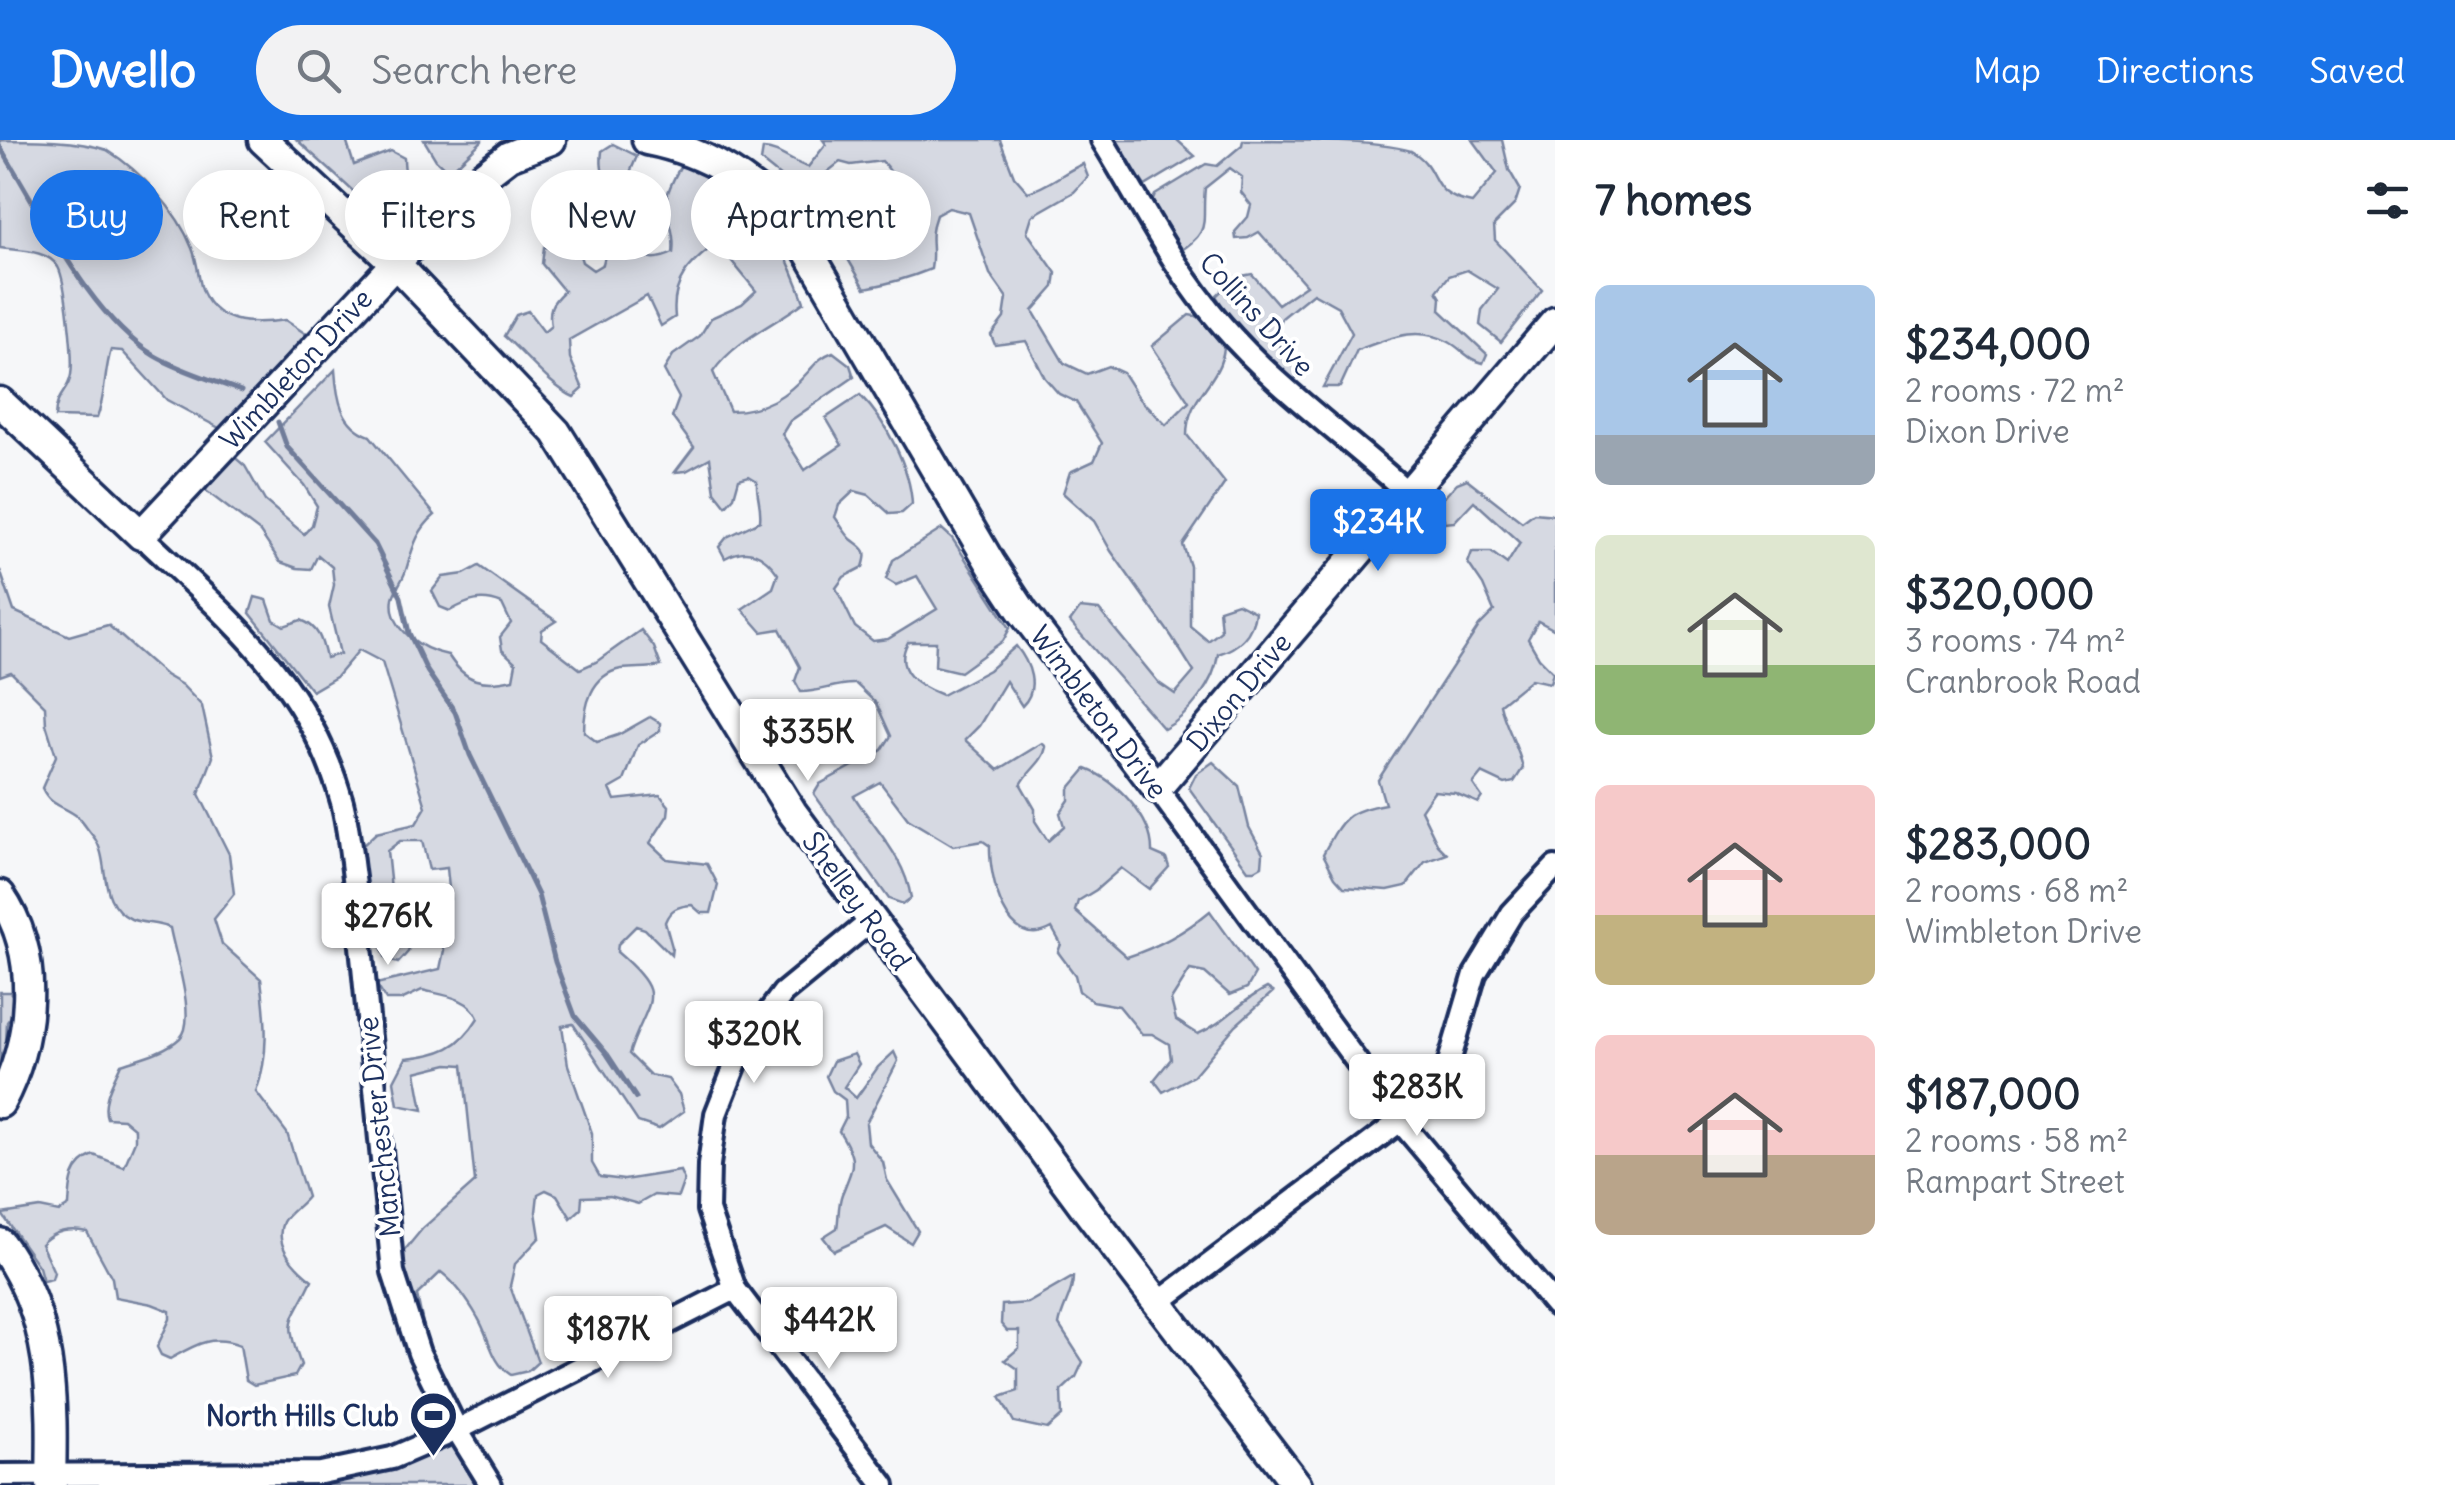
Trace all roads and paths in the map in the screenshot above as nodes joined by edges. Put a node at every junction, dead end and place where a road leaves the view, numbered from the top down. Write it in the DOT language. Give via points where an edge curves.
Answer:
graph roads {
  1 [pos="263,140"];
  2 [pos="551,140"];
  3 [pos="647,140"];
  4 [pos="1102,140"];
  5 [pos="394,263"];
  6 [pos="1555,322"];
  7 [pos="0,402"];
  8 [pos="1409,494"];
  9 [pos="141,535"];
  10 [pos="1157,788"];
  11 [pos="1555,867"];
  12 [pos="0,894"];
  13 [pos="871,922"];
  14 [pos="0,1103"];
  15 [pos="1400,1121"];
  16 [pos="0,1243"];
  17 [pos="735,1288"];
  18 [pos="1158,1303"];
  19 [pos="1555,1304"];
  20 [pos="458,1430"];
  21 [pos="0,1474"];
  22 [pos="51,1480"];
  23 [pos="490,1485"];
  24 [pos="884,1485"];
  25 [pos="1297,1485"];
  1 -- 5 [label="street, Shelley Road"];
  2 -- 5 [label="street, Wimbleton Drive" via="509,156 462,192"];
  3 -- 10 [label="street, Wimbleton Drive" via="684,149 738,176 795,229 991,564"];
  4 -- 8 [label="street, Collins Drive" via="1174,262 1222,325 1296,399"];
  5 -- 9 [label="street, Wimbleton Drive"];
  5 -- 13 [label="street, Shelley Road" via="564,442 792,812"];
  6 -- 8 [label="street, Dixon Drive"];
  7 -- 9 [label="street, Manchester Drive"];
  8 -- 10 [label="street, Dixon Drive"];
  9 -- 20 [label="street, Manchester Drive" via="266,655 304,712 334,778 353,873 393,1272 420,1353"];
  10 -- 15 [label="street, Wimbleton Drive"];
  11 -- 15 [label="street" via="1512,913 1475,974 1444,1079"];
  12 -- 14 [label="street" via="21,943 28,1010 21,1055"];
  13 -- 17 [label="street" via="782,993 742,1048 716,1114 708,1210"];
  13 -- 18 [label="street, Shelley Road"];
  15 -- 18 [label="street"];
  15 -- 19 [label="street, Wimbleton Drive"];
  16 -- 22 [label="street" via="22,1277 44,1336"];
  17 -- 20 [label="street"];
  17 -- 24 [label="street"];
  18 -- 25 [label="street, Shelley Road"];
  20 -- 22 [label="street" via="339,1471"];
  20 -- 23 [label="street, Manchester Drive"];
  21 -- 22 [label="street"];
}
